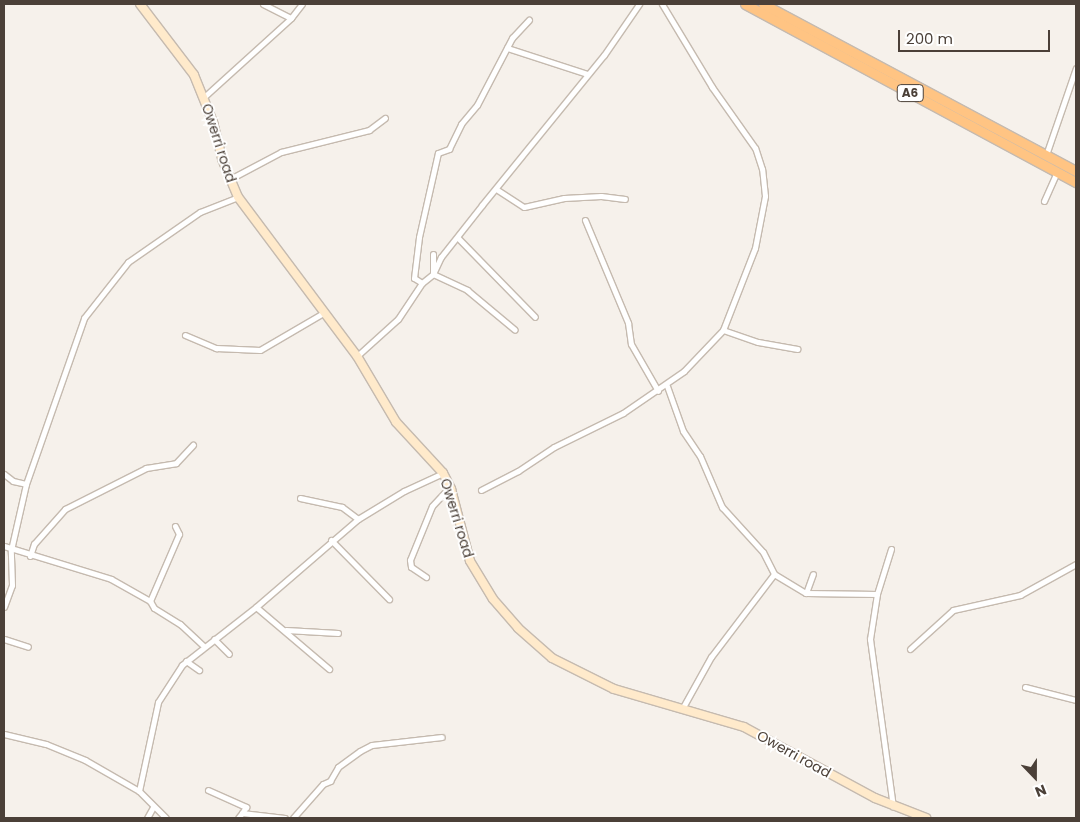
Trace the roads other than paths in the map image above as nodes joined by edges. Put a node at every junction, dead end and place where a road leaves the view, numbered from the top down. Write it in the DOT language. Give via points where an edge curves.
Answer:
graph roads {
  1 [pos="140,4"];
  2 [pos="263,4"];
  3 [pos="302,4"];
  4 [pos="639,4"];
  5 [pos="662,4"];
  6 [pos="745,4"];
  7 [pos="763,4"];
  8 [pos="291,18"];
  9 [pos="529,20"];
  10 [pos="507,48"];
  11 [pos="1076,68"];
  12 [pos="586,74"];
  13 [pos="204,97"];
  14 [pos="385,118"];
  15 [pos="1046,155"];
  16 [pos="1076,171"];
  17 [pos="1057,172"];
  18 [pos="230,179"];
  19 [pos="1076,182"];
  20 [pos="496,189"];
  21 [pos="238,197"];
  22 [pos="625,199"];
  23 [pos="1044,201"];
  24 [pos="585,220"];
  25 [pos="458,238"];
  26 [pos="433,254"];
  27 [pos="433,274"];
  28 [pos="422,283"];
  29 [pos="325,312"];
  30 [pos="534,317"];
  31 [pos="515,330"];
  32 [pos="723,330"];
  33 [pos="185,335"];
  34 [pos="797,348"];
  35 [pos="358,356"];
  36 [pos="666,386"];
  37 [pos="658,391"];
  38 [pos="193,445"];
  39 [pos="443,473"];
  40 [pos="4,474"];
  41 [pos="26,484"];
  42 [pos="450,487"];
  43 [pos="481,490"];
  44 [pos="300,498"];
  45 [pos="358,519"];
  46 [pos="175,526"];
  47 [pos="331,540"];
  48 [pos="4,546"];
  49 [pos="891,549"];
  50 [pos="11,550"];
  51 [pos="30,556"];
  52 [pos="1076,564"];
  53 [pos="774,574"];
  54 [pos="813,574"];
  55 [pos="426,578"];
  56 [pos="806,592"];
  57 [pos="877,594"];
  58 [pos="390,599"];
  59 [pos="150,601"];
  60 [pos="4,607"];
  61 [pos="256,607"];
  62 [pos="286,630"];
  63 [pos="338,633"];
  64 [pos="4,639"];
  65 [pos="214,639"];
  66 [pos="204,646"];
  67 [pos="28,647"];
  68 [pos="910,649"];
  69 [pos="229,654"];
  70 [pos="186,661"];
  71 [pos="329,669"];
  72 [pos="199,670"];
  73 [pos="1025,688"];
  74 [pos="1076,700"];
  75 [pos="682,709"];
  76 [pos="4,734"];
  77 [pos="442,737"];
  78 [pos="208,790"];
  79 [pos="139,791"];
  80 [pos="893,807"];
  81 [pos="154,808"];
  82 [pos="240,816"];
  83 [pos="147,818"];
  84 [pos="166,818"];
  85 [pos="285,818"];
  86 [pos="293,818"];
  87 [pos="926,818"];
  1 -- 13 [label="main road, Owerri road" via="187,64"];
  2 -- 8 [label="street"];
  3 -- 8 [label="street"];
  4 -- 12 [label="street" via="604,55"];
  5 -- 32 [label="street" via="712,87 755,148 762,169 765,196 754,248"];
  6 -- 17 [label="highway, A6"];
  7 -- 15 [label="highway, A6"];
  8 -- 13 [label="street"];
  9 -- 10 [label="street"];
  10 -- 12 [label="street"];
  10 -- 28 [label="street" via="449,149 438,153 419,237 414,278"];
  11 -- 15 [label="street"];
  12 -- 20 [label="street"];
  13 -- 18 [label="main road, Owerri road"];
  14 -- 18 [label="street" via="369,130 281,152"];
  15 -- 16 [label="highway, A6"];
  17 -- 19 [label="highway, A6"];
  17 -- 23 [label="street"];
  18 -- 21 [label="main road, Owerri road"];
  20 -- 22 [label="street" via="524,207 564,198 601,196"];
  20 -- 25 [label="street"];
  21 -- 29 [label="main road, Owerri road"];
  21 -- 41 [label="street" via="200,212 128,262 88,311"];
  24 -- 37 [label="street" via="628,323 631,344"];
  25 -- 27 [label="street"];
  25 -- 30 [label="street"];
  26 -- 27 [label="street"];
  27 -- 28 [label="street"];
  27 -- 31 [label="street" via="467,290"];
  28 -- 35 [label="street" via="398,319"];
  29 -- 33 [label="street" via="260,350 216,348"];
  29 -- 35 [label="main road, Owerri road"];
  32 -- 34 [label="street" via="758,342"];
  32 -- 36 [label="street"];
  35 -- 39 [label="main road, Owerri road" via="396,422"];
  36 -- 37 [label="street"];
  36 -- 53 [label="street" via="683,430 700,456 706,477 722,507 763,552"];
  37 -- 43 [label="street"];
  38 -- 51 [label="street" via="176,463 146,468 65,509 34,544"];
  39 -- 42 [label="main road, Owerri road"];
  39 -- 45 [label="street" via="404,490"];
  40 -- 41 [label="street" via="13,481"];
  41 -- 50 [label="street"];
  42 -- 55 [label="street" via="432,506 410,560 411,567"];
  42 -- 75 [label="main road, Owerri road" via="470,562 493,599 523,634 552,658 614,689"];
  44 -- 45 [label="street" via="342,507"];
  45 -- 47 [label="street"];
  46 -- 59 [label="street" via="179,534"];
  47 -- 58 [label="street"];
  47 -- 61 [label="street"];
  48 -- 50 [label="street"];
  49 -- 57 [label="street"];
  50 -- 51 [label="street"];
  50 -- 60 [label="street" via="14,575"];
  51 -- 59 [label="street" via="111,580"];
  52 -- 68 [label="street" via="1020,595 953,610"];
  53 -- 56 [label="street"];
  53 -- 75 [label="street" via="711,657"];
  54 -- 56 [label="street"];
  56 -- 57 [label="street"];
  57 -- 80 [label="street" via="870,639"];
  59 -- 66 [label="street" via="154,608 180,624"];
  61 -- 62 [label="street" via="262,615"];
  61 -- 65 [label="street"];
  62 -- 63 [label="street"];
  62 -- 71 [label="street"];
  64 -- 67 [label="street"];
  65 -- 66 [label="street"];
  65 -- 69 [label="street"];
  66 -- 70 [label="street"];
  70 -- 72 [label="street"];
  70 -- 79 [label="street" via="158,702"];
  73 -- 74 [label="street"];
  75 -- 80 [label="main road, Owerri road" via="744,727"];
  76 -- 79 [label="street" via="73,754"];
  77 -- 86 [label="street" via="372,745 360,751 338,767 330,781 322,784"];
  78 -- 82 [label="street" via="246,807"];
  79 -- 81 [label="street"];
  80 -- 87 [label="main road, Owerri road"];
  81 -- 83 [label="street"];
  81 -- 84 [label="street"];
  82 -- 85 [label="street"];
}
